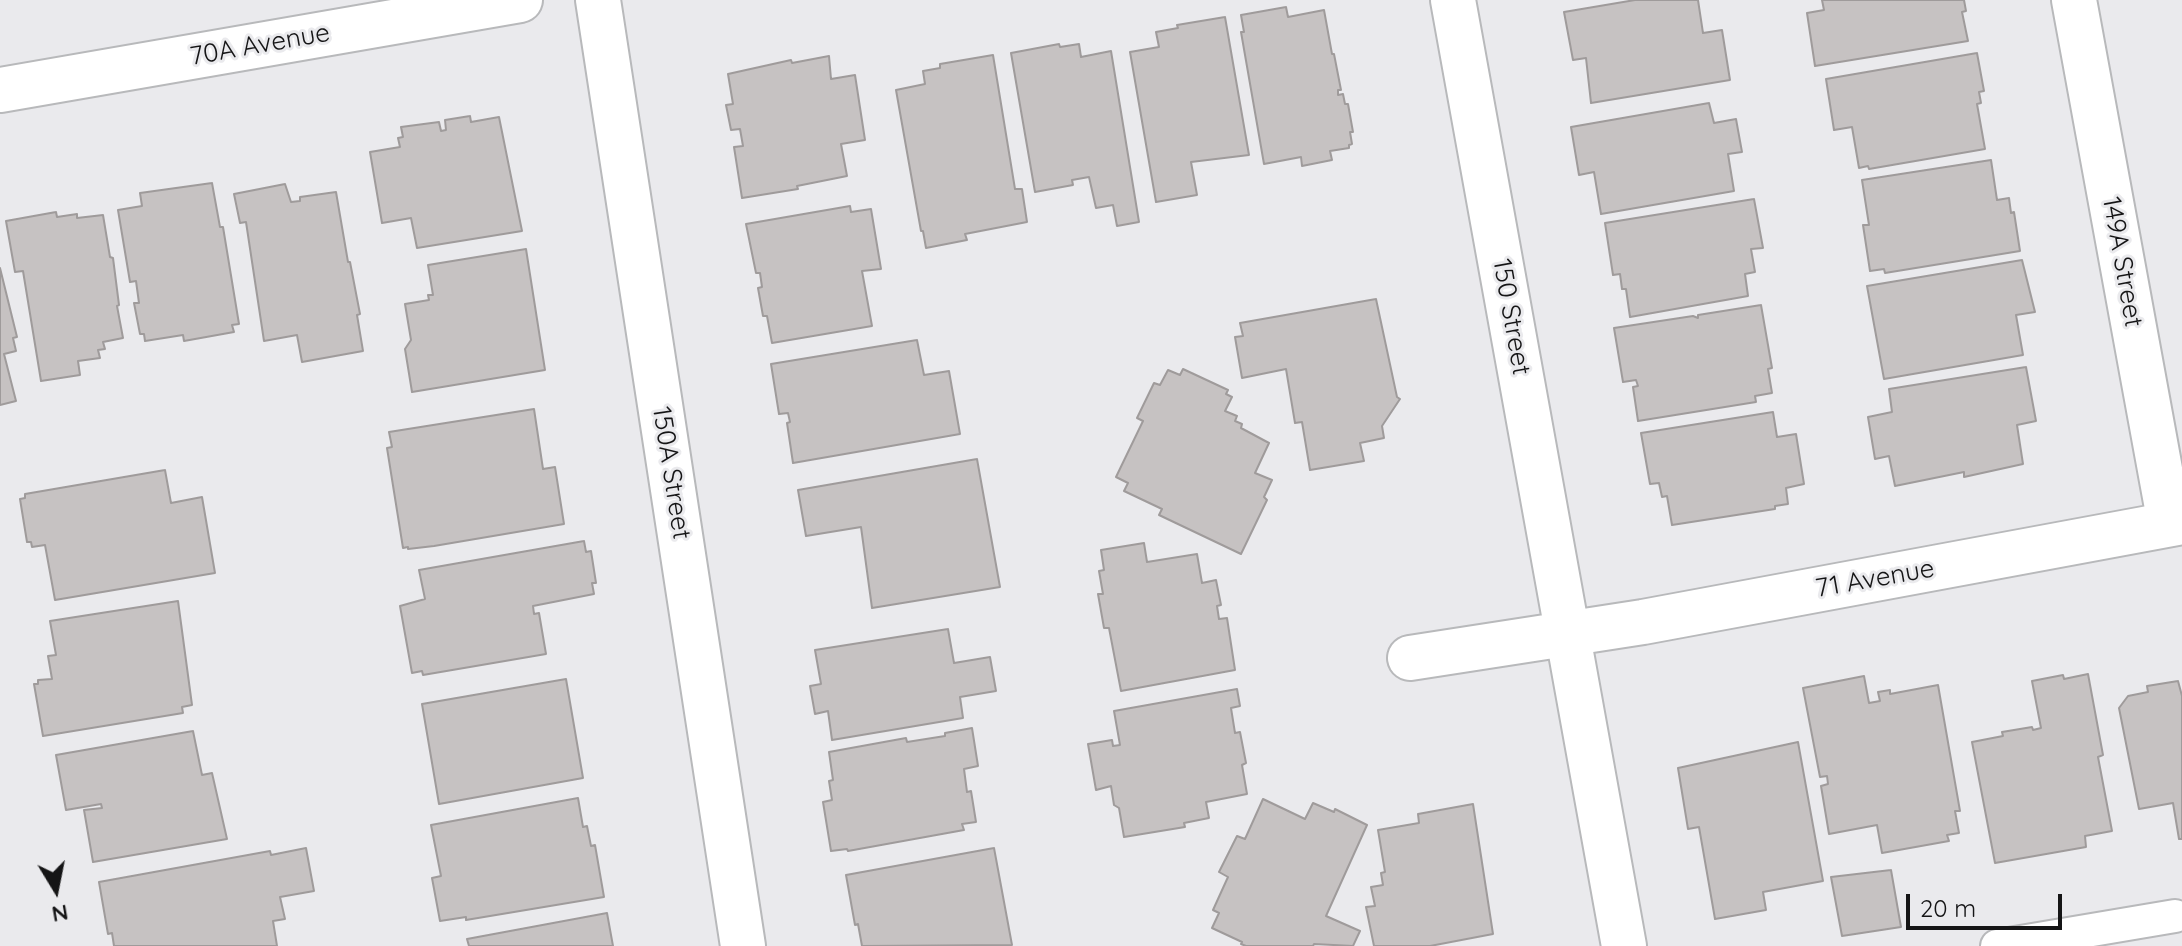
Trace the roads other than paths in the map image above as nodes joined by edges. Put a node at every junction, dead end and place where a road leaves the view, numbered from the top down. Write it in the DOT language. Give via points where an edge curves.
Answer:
graph roads {
  1 [pos="520,0"];
  2 [pos="598,0"];
  3 [pos="1453,0"];
  4 [pos="2074,0"];
  5 [pos="0,90"];
  6 [pos="2176,523"];
  7 [pos="1568,635"];
  8 [pos="1410,658"];
  9 [pos="2175,916"];
  10 [pos="743,946"];
  11 [pos="1624,946"];
  12 [pos="1997,946"];
  1 -- 5 [label="street, 70A Avenue"];
  2 -- 10 [label="street, 150A Street"];
  3 -- 7 [label="street, 150 Street"];
  4 -- 6 [label="street, 149A Street"];
  6 -- 7 [label="street, 71 Avenue"];
  7 -- 8 [label="street"];
  7 -- 11 [label="street, 150 Street"];
  9 -- 12 [label="lane"];
}
